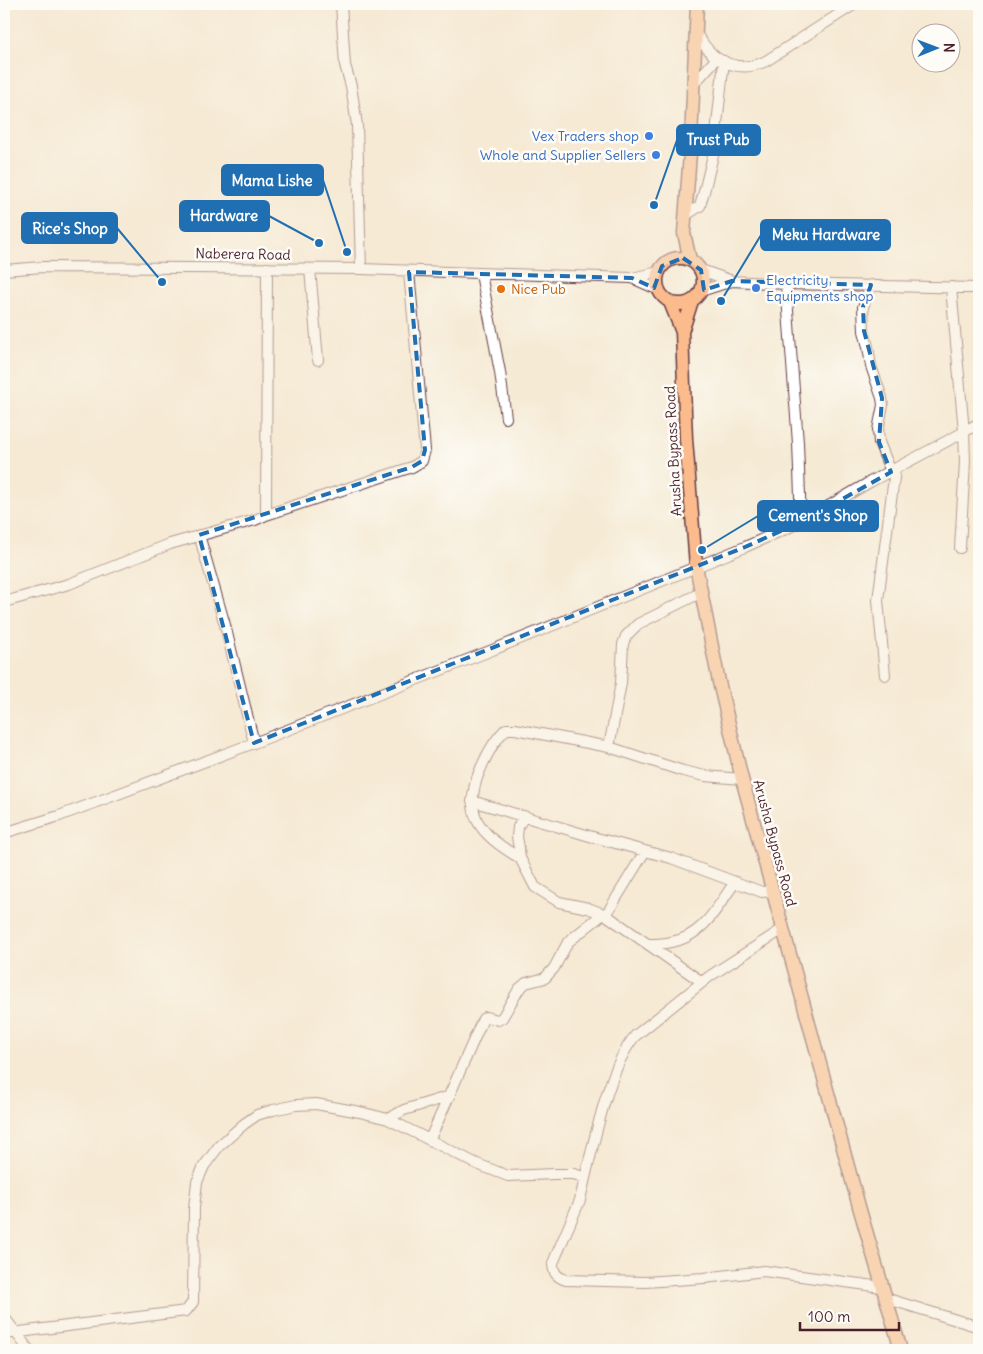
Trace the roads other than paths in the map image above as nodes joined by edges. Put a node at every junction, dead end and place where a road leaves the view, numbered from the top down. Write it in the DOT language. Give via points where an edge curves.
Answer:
graph roads {
  1 [pos="341,4"];
  2 [pos="697,4"];
  3 [pos="855,4"];
  4 [pos="696,34"];
  5 [pos="720,60"];
  6 [pos="692,86"];
  7 [pos="686,215"];
  8 [pos="684,233"];
  9 [pos="690,260"];
  10 [pos="668,261"];
  11 [pos="267,268"];
  12 [pos="310,269"];
  13 [pos="361,269"];
  14 [pos="4,270"];
  15 [pos="701,270"];
  16 [pos="409,272"];
  17 [pos="659,272"];
  18 [pos="481,274"];
  19 [pos="632,278"];
  20 [pos="732,281"];
  21 [pos="786,284"];
  22 [pos="871,285"];
  23 [pos="951,287"];
  24 [pos="979,288"];
  25 [pos="659,290"];
  26 [pos="702,291"];
  27 [pos="692,301"];
  28 [pos="670,302"];
  29 [pos="682,332"];
  30 [pos="318,360"];
  31 [pos="506,418"];
  32 [pos="979,423"];
  33 [pos="964,432"];
  34 [pos="893,471"];
  35 [pos="266,514"];
  36 [pos="801,522"];
  37 [pos="199,536"];
  38 [pos="960,548"];
  39 [pos="696,566"];
  40 [pos="702,592"];
  41 [pos="4,602"];
  42 [pos="885,675"];
  43 [pos="254,743"];
  44 [pos="608,747"];
  45 [pos="742,779"];
  46 [pos="472,801"];
  47 [pos="524,816"];
  48 [pos="4,833"];
  49 [pos="645,851"];
  50 [pos="520,858"];
  51 [pos="735,882"];
  52 [pos="773,891"];
  53 [pos="605,914"];
  54 [pos="783,929"];
  55 [pos="648,944"];
  56 [pos="702,982"];
  57 [pos="450,1096"];
  58 [pos="388,1119"];
  59 [pos="430,1139"];
  60 [pos="585,1178"];
  61 [pos="884,1292"];
  62 [pos="4,1317"];
  63 [pos="979,1327"];
  64 [pos="16,1332"];
  65 [pos="4,1334"];
  66 [pos="979,1346"];
  67 [pos="29,1350"];
  68 [pos="901,1350"];
  69 [pos="976,1350"];
  1 -- 13 [label="street" via="345,65 357,125"];
  2 -- 4 [label="main road"];
  3 -- 5 [label="street" via="761,64 737,67"];
  4 -- 5 [label="street"];
  4 -- 6 [label="main road"];
  5 -- 6 [label="street"];
  5 -- 7 [label="street" via="714,151 706,188 700,206"];
  6 -- 7 [label="main road"];
  7 -- 8 [label="main road"];
  8 -- 9 [label="main road"];
  8 -- 10 [label="main road"];
  9 -- 10 [label="main road" via="675,258"];
  9 -- 15 [label="main road"];
  10 -- 17 [label="main road"];
  11 -- 12 [label="street, Naberera Road"];
  11 -- 14 [label="street, Naberera Road" via="42,267"];
  11 -- 35 [label="street"];
  12 -- 13 [label="street, Naberera Road"];
  12 -- 30 [label="street"];
  13 -- 16 [label="street, Naberera Road"];
  15 -- 20 [label="street"];
  15 -- 26 [label="main road"];
  16 -- 18 [label="street, Naberera Road"];
  16 -- 35 [label="street" via="425,450 422,461"];
  17 -- 19 [label="street, Naberera Road"];
  17 -- 25 [label="main road"];
  18 -- 19 [label="street, Naberera Road"];
  18 -- 31 [label="street"];
  19 -- 25 [label="street, Naberera Road"];
  20 -- 21 [label="street"];
  20 -- 26 [label="street"];
  21 -- 22 [label="street"];
  21 -- 36 [label="street"];
  22 -- 23 [label="street"];
  22 -- 34 [label="street" via="863,307 864,331 882,398 879,442"];
  23 -- 24 [label="street"];
  23 -- 33 [label="street"];
  25 -- 28 [label="main road, Arusha Bypass Road"];
  26 -- 27 [label="main road, Arusha Bypass Road"];
  27 -- 28 [label="main road" via="685,304"];
  27 -- 29 [label="main road, Arusha Bypass Road"];
  28 -- 29 [label="main road, Arusha Bypass Road"];
  29 -- 39 [label="main road, Arusha Bypass Road"];
  32 -- 33 [label="street"];
  33 -- 34 [label="street"];
  33 -- 38 [label="street"];
  34 -- 36 [label="street"];
  34 -- 42 [label="street" via="878,600"];
  35 -- 37 [label="street"];
  36 -- 39 [label="street"];
  37 -- 41 [label="street" via="68,584"];
  37 -- 43 [label="street"];
  39 -- 40 [label="main road, Arusha Bypass Road"];
  39 -- 43 [label="street"];
  40 -- 44 [label="street" via="638,624 626,636"];
  40 -- 45 [label="main road, Arusha Bypass Road" via="708,634"];
  43 -- 48 [label="street" via="59,816"];
  44 -- 45 [label="street" via="683,771"];
  44 -- 46 [label="street" via="506,729 484,761 476,778"];
  45 -- 52 [label="main road, Arusha Bypass Road"];
  46 -- 47 [label="street"];
  46 -- 50 [label="street" via="477,822 487,835"];
  47 -- 49 [label="street"];
  47 -- 50 [label="street" via="517,836"];
  49 -- 51 [label="street"];
  49 -- 53 [label="street"];
  50 -- 53 [label="street" via="536,887 545,894 559,902"];
  51 -- 52 [label="street" via="762,892"];
  51 -- 55 [label="street" via="710,918 695,933 670,943"];
  52 -- 54 [label="main road, Arusha Bypass Road"];
  53 -- 55 [label="street"];
  53 -- 57 [label="street" via="568,942 545,978 526,983 519,989 502,1018 483,1019"];
  54 -- 56 [label="street"];
  54 -- 61 [label="main road, Arusha Bypass Road"];
  55 -- 56 [label="street"];
  56 -- 60 [label="street" via="625,1047 608,1093"];
  57 -- 58 [label="street" via="404,1110"];
  57 -- 59 [label="street"];
  58 -- 59 [label="street"];
  58 -- 64 [label="street" via="316,1104 257,1115 219,1146 197,1182 192,1306 186,1310"];
  59 -- 60 [label="street" via="508,1176 568,1174"];
  60 -- 61 [label="street" via="580,1200 553,1263 556,1275 566,1280 645,1282 764,1271"];
  61 -- 63 [label="street"];
  61 -- 68 [label="main road, Arusha Bypass Road"];
  62 -- 64 [label="street"];
  64 -- 65 [label="street"];
  64 -- 67 [label="street"];
  66 -- 69 [label="street"];
}
